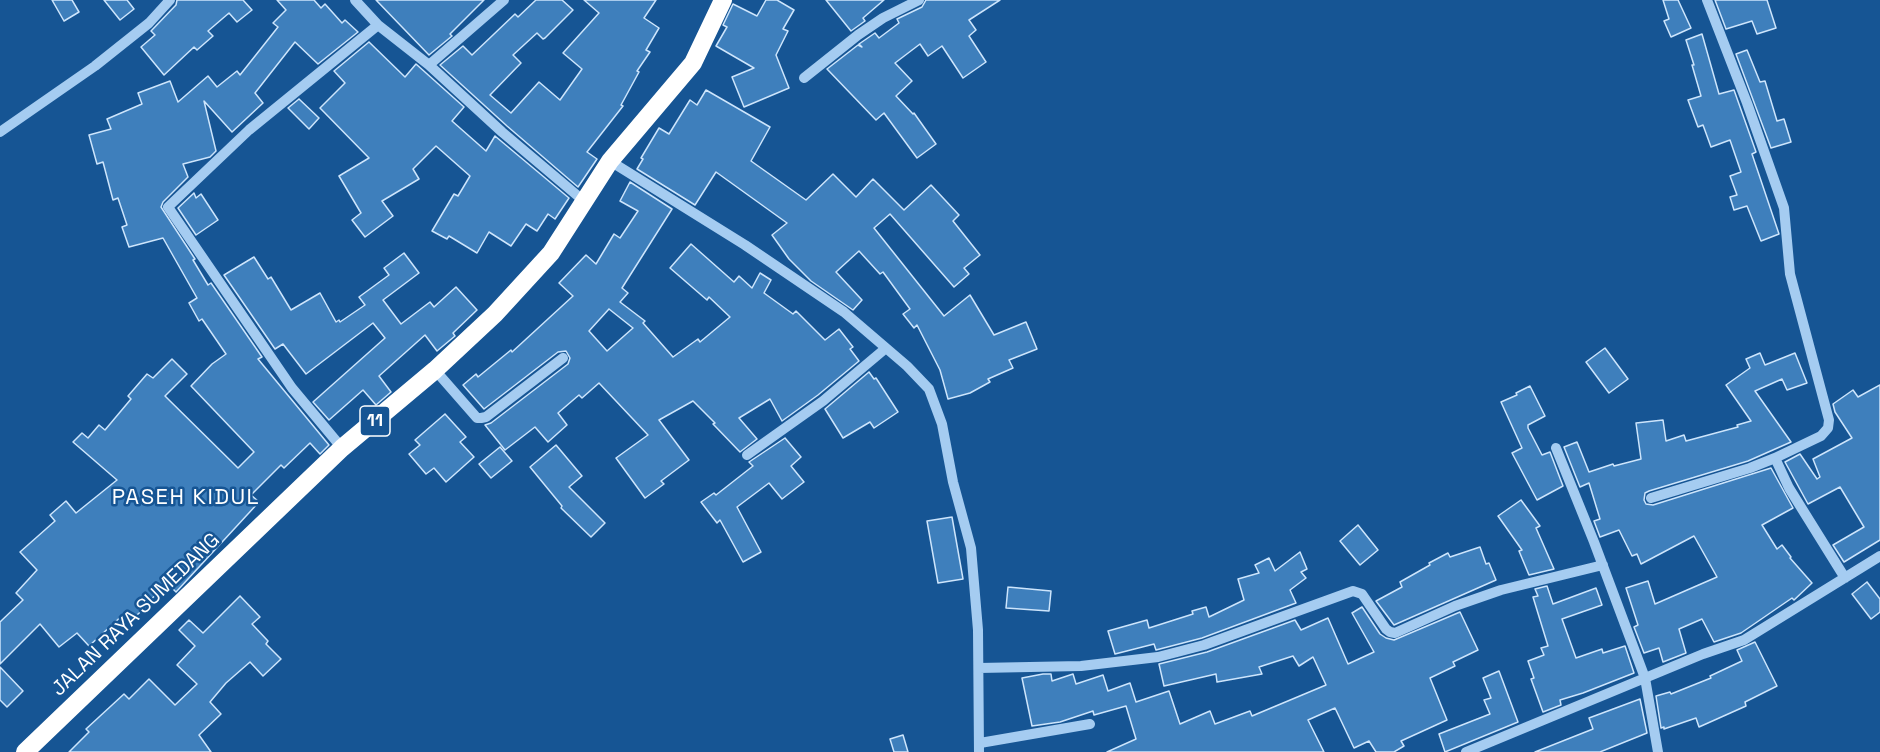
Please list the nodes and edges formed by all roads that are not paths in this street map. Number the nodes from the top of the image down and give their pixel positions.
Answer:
1 (170, 0) edge
2 (355, 0) edge
3 (504, 0) edge
4 (723, 0) edge
5 (920, 0) edge
6 (1707, 0) edge
7 (378, 25) junction
8 (429, 65) junction
9 (804, 78) dead end
10 (0, 132) edge
11 (610, 161) junction
12 (585, 202) junction
13 (886, 348) junction
14 (563, 358) dead end
15 (435, 370) junction
16 (342, 448) junction
17 (1556, 448) dead end
18 (747, 455) dead end
19 (1775, 458) junction
20 (1651, 498) dead end
21 (1880, 556) edge
22 (1603, 565) junction
23 (1845, 578) junction
24 (979, 668) junction
25 (1645, 678) junction
26 (1090, 724) dead end
27 (980, 747) edge
28 (25, 752) edge
29 (1466, 752) edge
30 (1659, 752) edge

1 - 10 street
2 - 7 street
3 - 8 street
4 - 11 highway, JALAN RAYA SUMEDANG / 11
5 - 9 street
6 - 19 street
7 - 8 street
7 - 16 street
8 - 12 street
11 - 12 highway, JALAN RAYA SUMEDANG / 11
11 - 13 street
12 - 15 highway, JALAN RAYA SUMEDANG / 11
13 - 18 street
13 - 24 street
14 - 15 street
15 - 16 highway, JALAN RAYA SUMEDANG / 11
16 - 28 highway, JALAN RAYA SUMEDANG / 11
17 - 22 street
19 - 20 street
19 - 23 street
21 - 23 street
22 - 24 street
22 - 25 street
23 - 25 street
24 - 27 street
25 - 29 street
25 - 30 street
26 - 27 street

